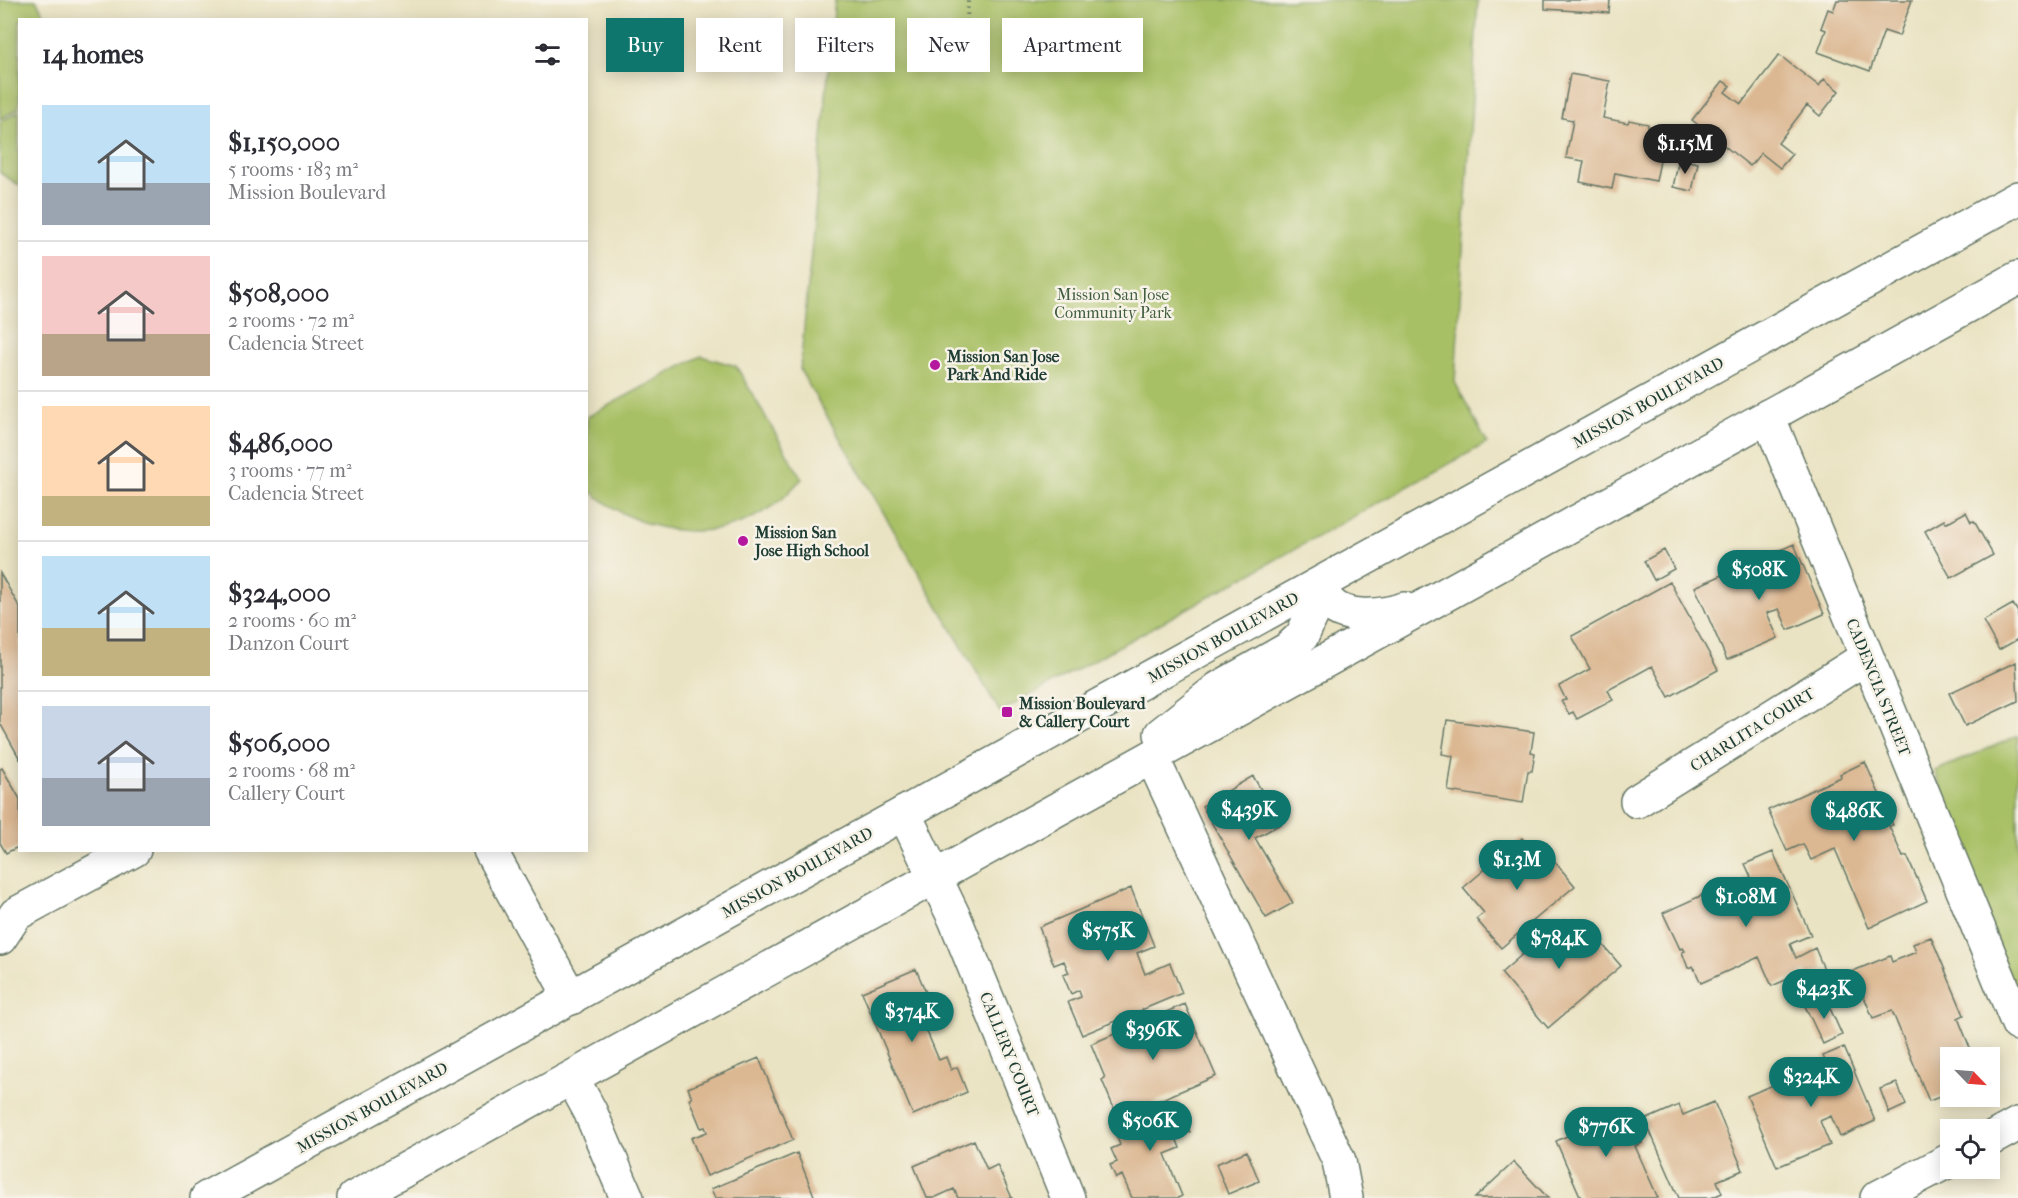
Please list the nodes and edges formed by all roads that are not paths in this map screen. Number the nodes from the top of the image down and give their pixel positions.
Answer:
1 (2018, 198) edge
2 (2018, 278) edge
3 (1767, 416) junction
4 (1317, 585) junction
5 (1438, 599) junction
6 (1867, 657) junction
7 (1152, 757) junction
8 (1094, 789) junction
9 (1637, 801) dead end
10 (904, 813) junction
11 (130, 852) edge
12 (491, 852) edge
13 (936, 877) junction
14 (0, 938) edge
15 (571, 998) junction
16 (2018, 1024) edge
17 (572, 1078) junction
18 (2018, 1125) edge
19 (2000, 1134) edge
20 (1940, 1165) edge
21 (207, 1198) edge
22 (354, 1198) edge
23 (627, 1198) edge
24 (1068, 1198) edge
25 (1346, 1198) edge
26 (1877, 1198) edge

1 - 4 main road, MISSION BOULEVARD
2 - 3 main road
3 - 5 main road
3 - 6 main road, CADENCIA STREET
4 - 5 main road
4 - 8 main road
4 - 10 main road, MISSION BOULEVARD
5 - 7 main road
6 - 9 main road, CHARLITA COURT
6 - 16 main road, CADENCIA STREET
7 - 8 main road
7 - 25 main road
8 - 13 main road
10 - 13 main road, CALLERY COURT
10 - 15 main road, MISSION BOULEVARD
11 - 14 main road
12 - 15 main road
13 - 17 main road
13 - 24 main road, CALLERY COURT
15 - 21 main road, MISSION BOULEVARD
17 - 22 main road
17 - 23 main road
18 - 19 main road
20 - 26 main road

